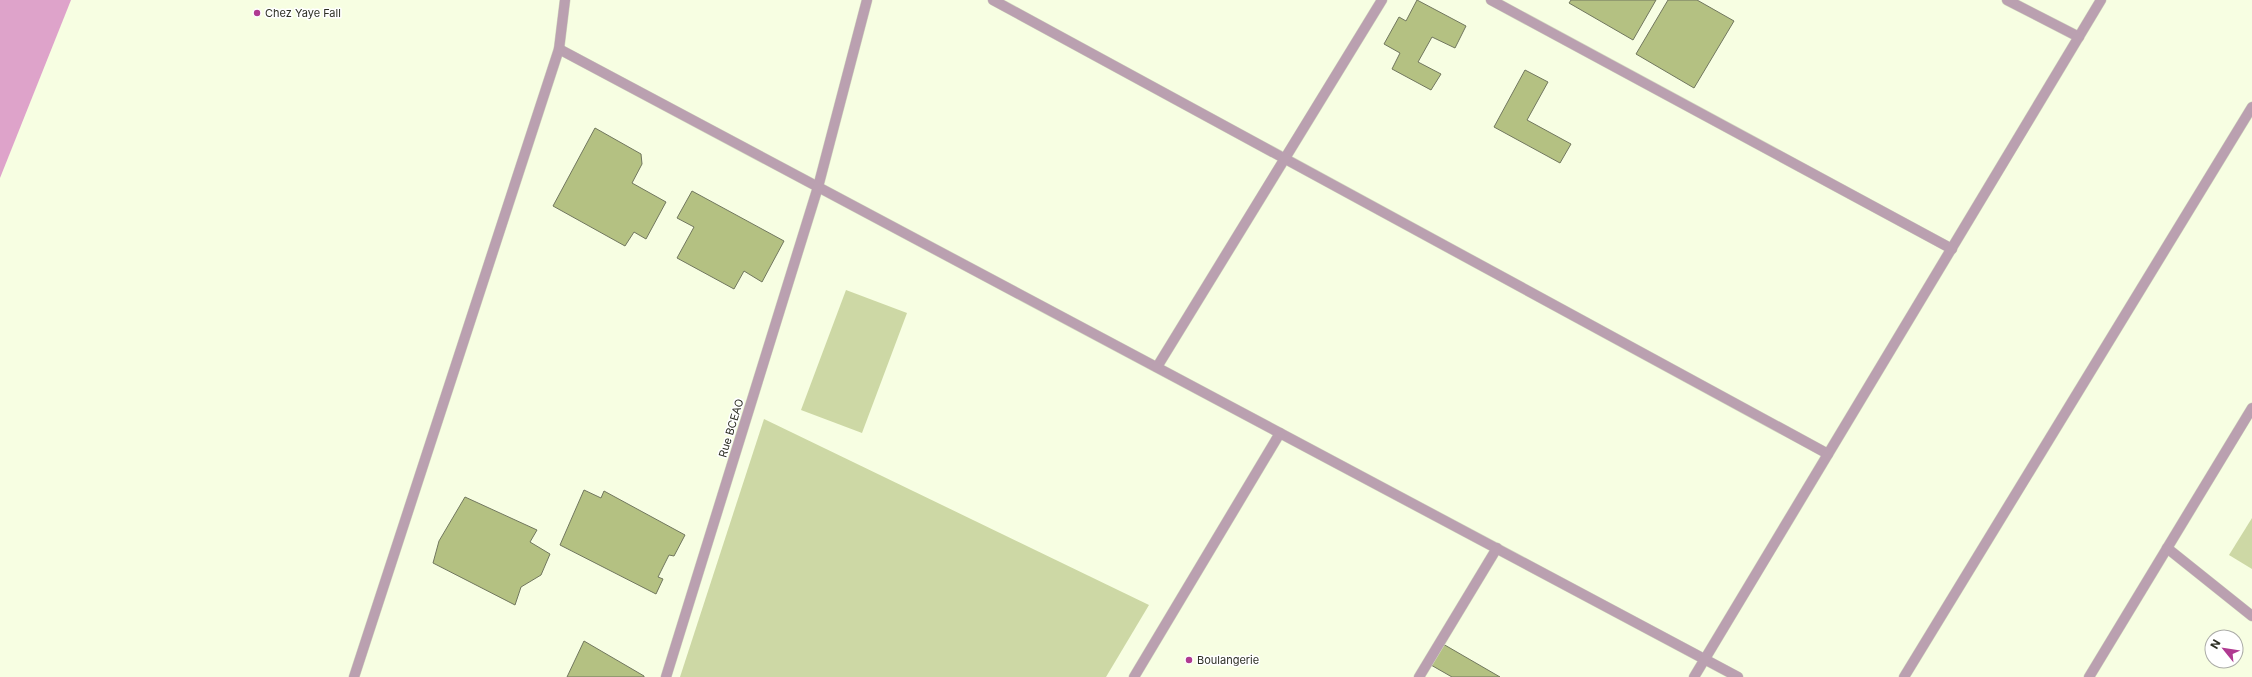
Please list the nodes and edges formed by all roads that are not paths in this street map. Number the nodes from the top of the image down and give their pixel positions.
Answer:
1 (565, 0) edge
2 (867, 0) edge
3 (993, 0) edge
4 (1382, 0) edge
5 (1491, 0) edge
6 (2007, 0) edge
7 (2101, 0) edge
8 (2079, 38) junction
9 (559, 49) junction
10 (2252, 106) edge
11 (1285, 158) junction
12 (818, 187) junction
13 (1952, 249) junction
14 (1157, 367) junction
15 (2252, 408) edge
16 (1280, 433) junction
17 (1828, 454) junction
18 (1497, 548) junction
19 (2168, 548) junction
20 (2252, 616) edge
21 (1704, 659) junction
22 (354, 677) edge
23 (666, 677) edge
24 (1134, 677) edge
25 (1419, 677) edge
26 (1694, 677) edge
27 (1738, 677) edge
28 (1904, 677) edge
29 (2089, 677) edge

1 - 9 street
2 - 12 street, Rue BCEAO
3 - 11 street
4 - 11 street
5 - 13 street
6 - 8 street
7 - 8 street
8 - 13 street
9 - 12 street
9 - 22 street
10 - 28 street
11 - 14 street
11 - 17 street
12 - 14 street
12 - 23 street, Rue BCEAO
13 - 17 street
14 - 16 street
15 - 19 street
16 - 18 street
16 - 24 street
17 - 21 street
18 - 21 street
18 - 25 street
19 - 20 street
19 - 29 street
21 - 26 street
21 - 27 street

